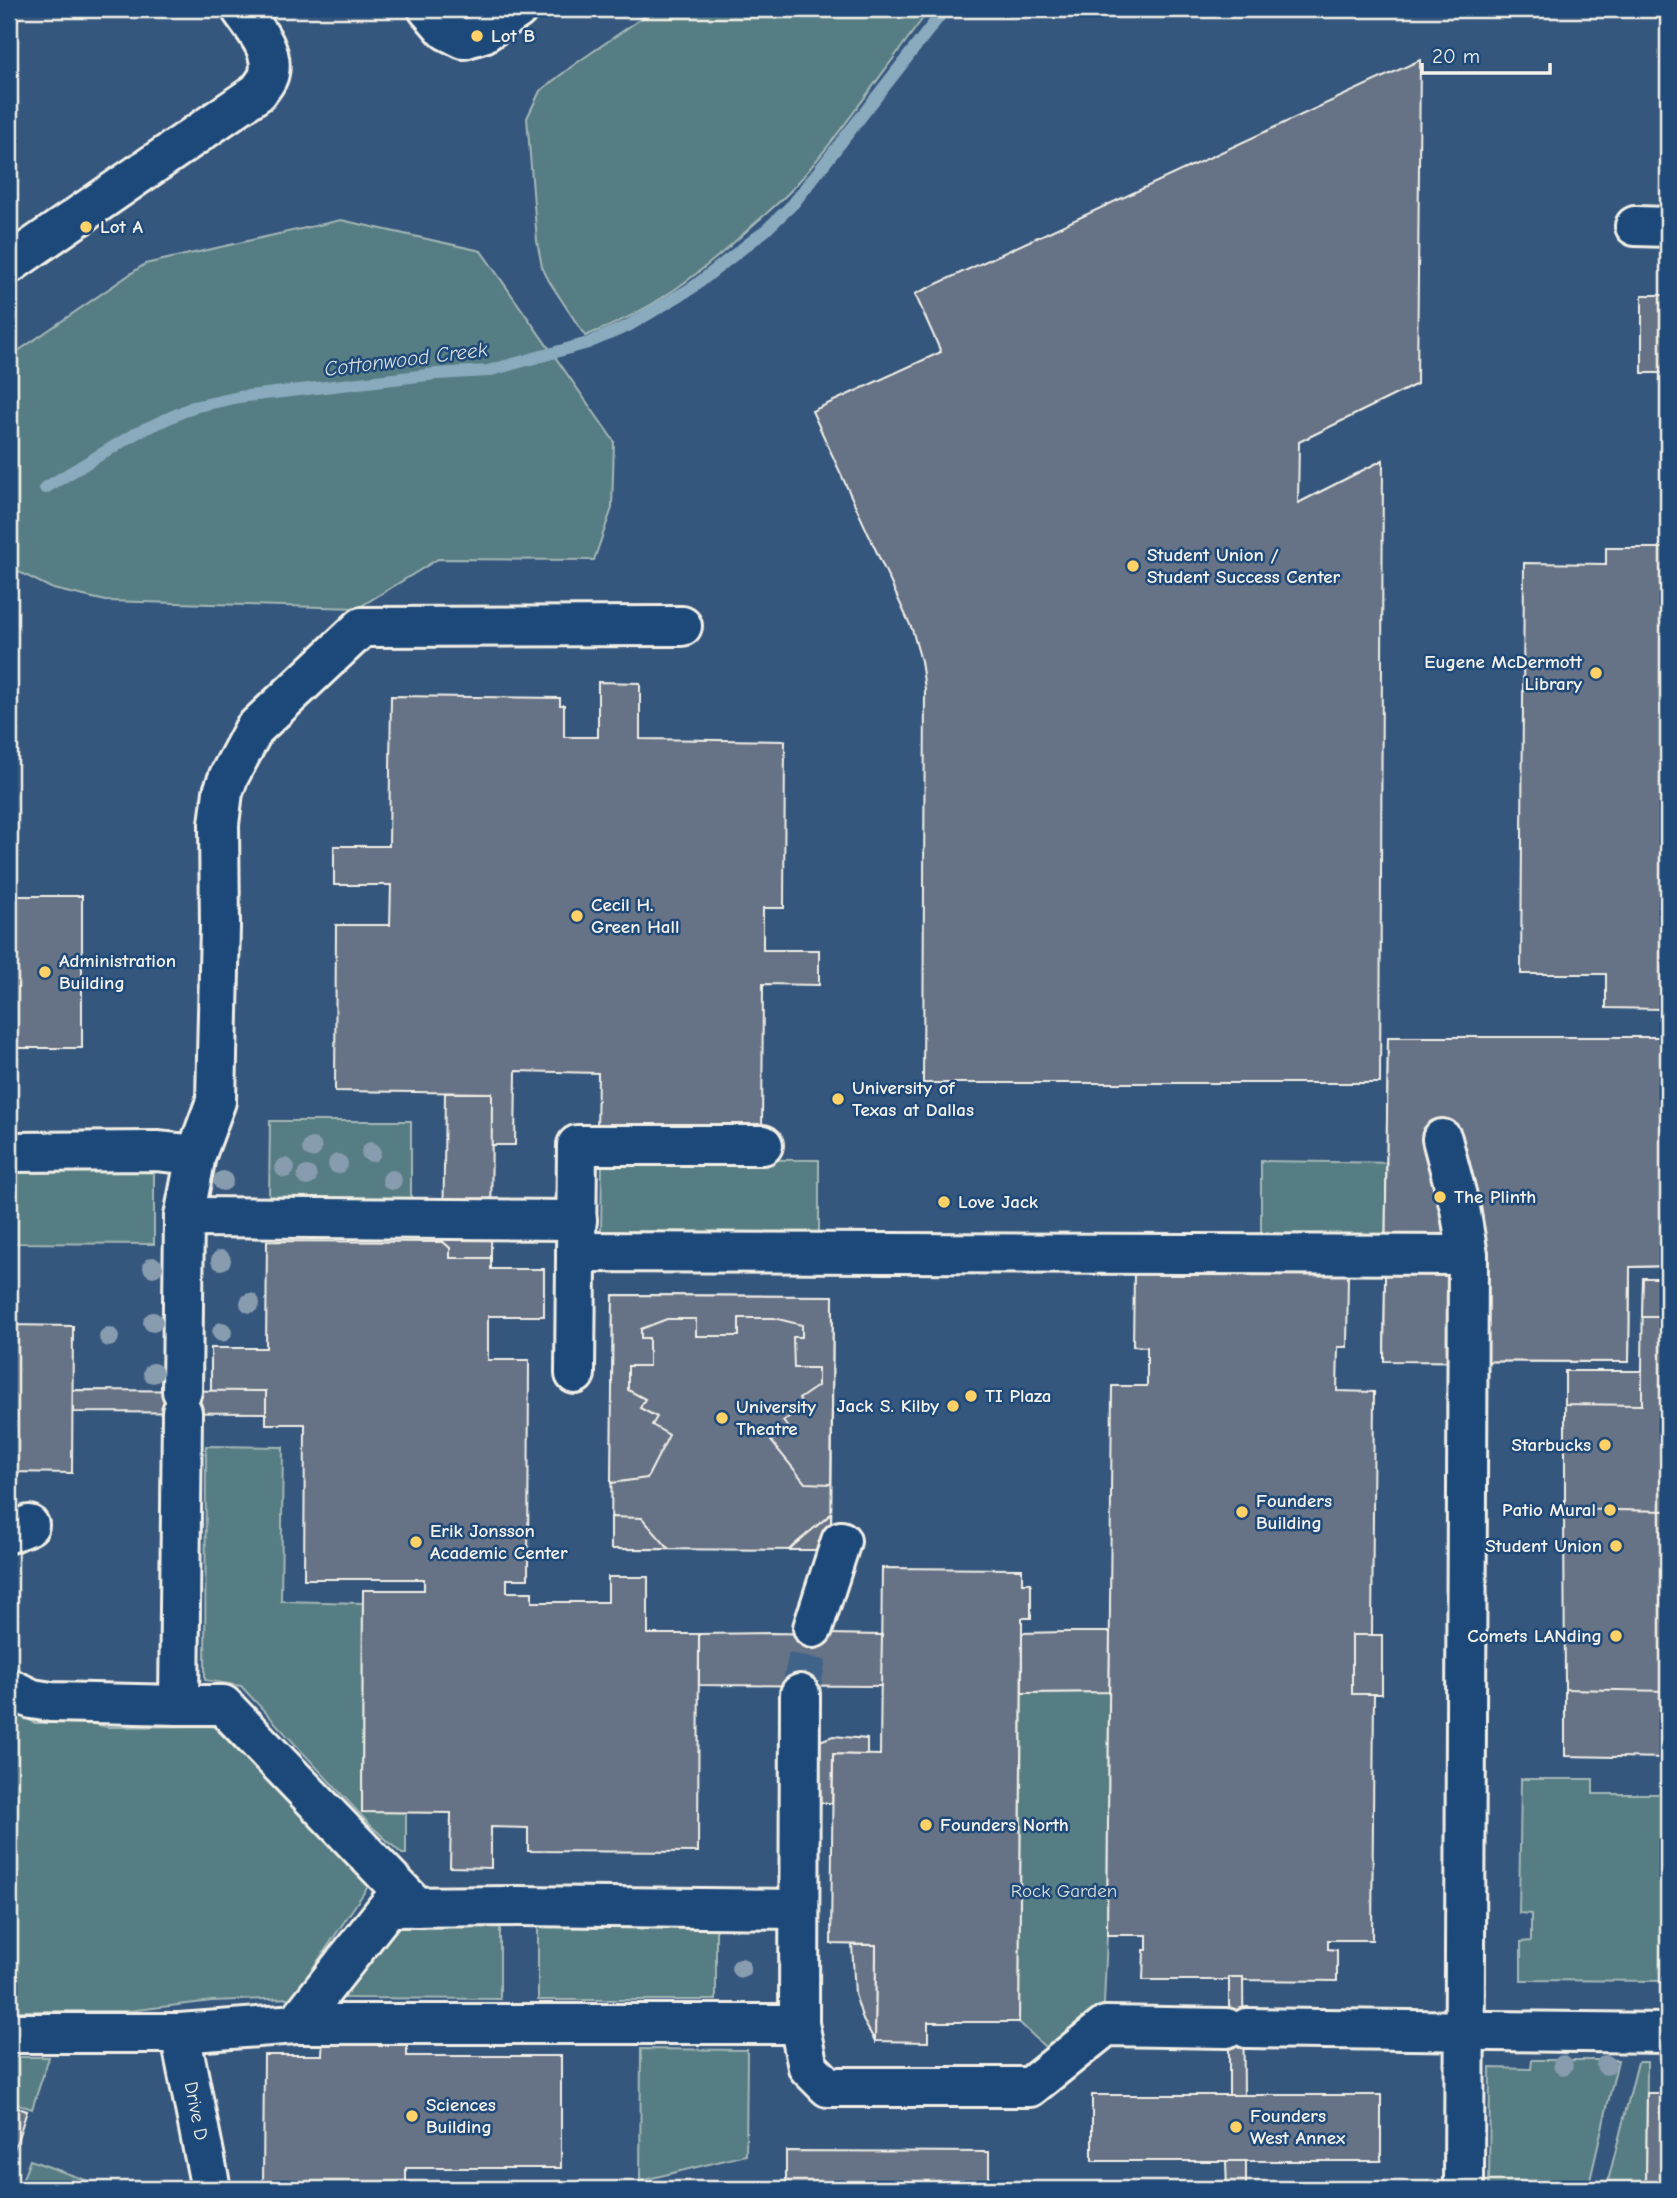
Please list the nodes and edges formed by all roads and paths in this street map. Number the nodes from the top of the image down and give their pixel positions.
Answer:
1 (241, 9) edge
2 (428, 9) edge
3 (518, 9) edge
4 (9, 264) edge
5 (682, 626) dead end
6 (1442, 1139) dead end
7 (763, 1145) dead end
8 (9, 1152) edge
9 (196, 1155) junction
10 (184, 1217) junction
11 (576, 1236) junction
12 (1468, 1255) junction
13 (575, 1374) dead end
14 (841, 1541) dead end
15 (813, 1628) tunnel mouth
16 (9, 1688) edge
17 (800, 1693) tunnel mouth
18 (179, 1705) junction
19 (417, 1907) junction
20 (798, 1909) junction
21 (296, 2024) junction
22 (799, 2024) junction
23 (1465, 2031) junction
24 (9, 2033) edge
25 (180, 2033) junction
26 (1668, 2033) edge
27 (211, 2189) edge
28 (1464, 2189) edge

1 - 4 street
2 - 3 street
5 - 9 street
6 - 12 street
7 - 11 street
8 - 9 street
9 - 10 street
10 - 11 street
10 - 18 street
11 - 12 street
11 - 13 street
12 - 23 street
14 - 15 street
16 - 18 street
17 - 20 street
18 - 19 street
19 - 20 street
19 - 21 street
20 - 22 street
21 - 22 street
21 - 25 street
22 - 23 street
23 - 26 street
23 - 28 street
24 - 25 street
25 - 27 street, Drive D

